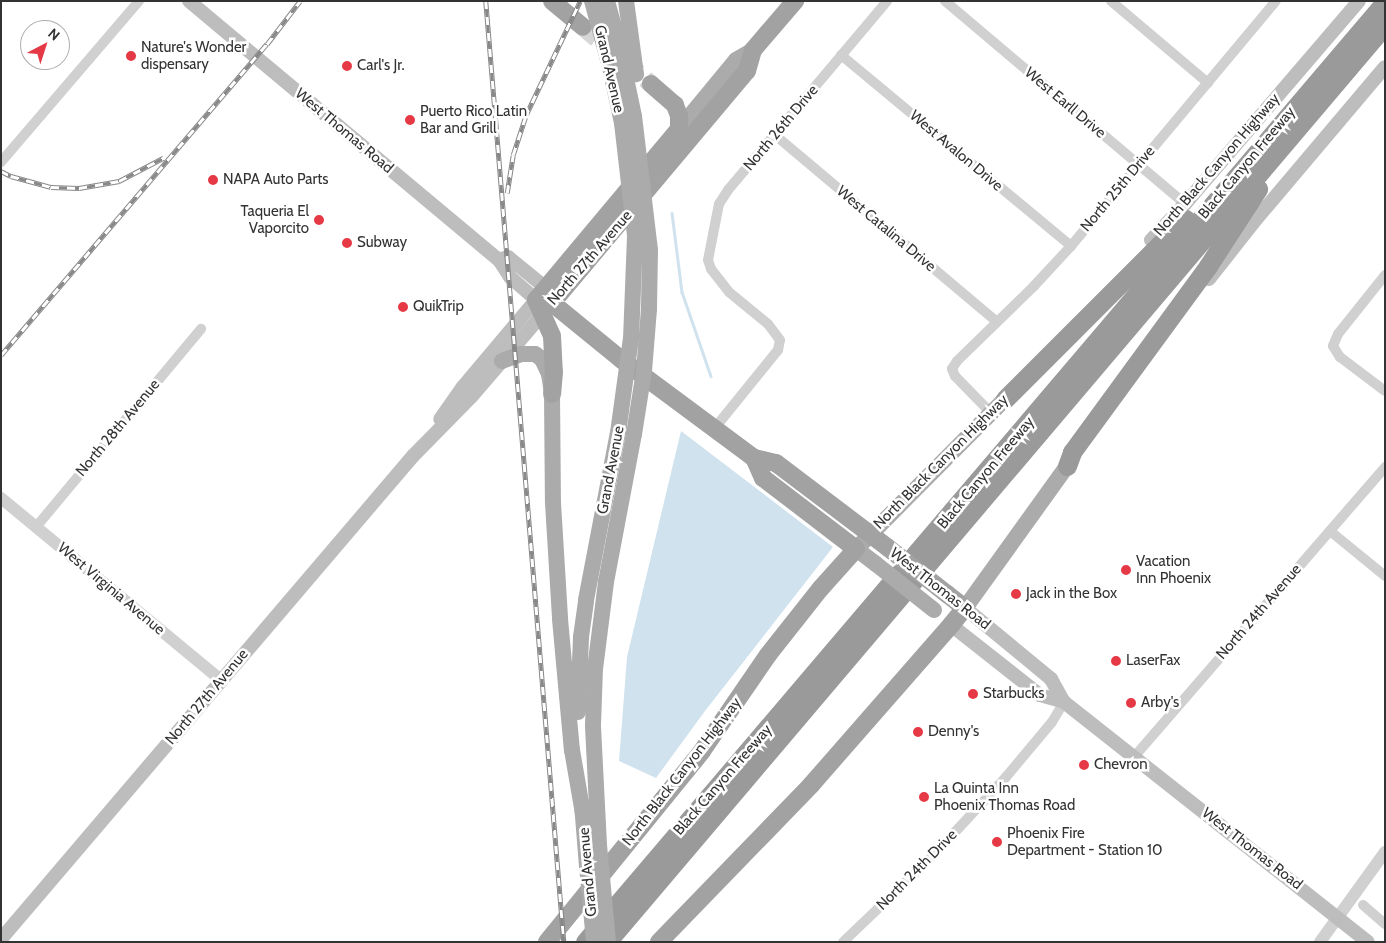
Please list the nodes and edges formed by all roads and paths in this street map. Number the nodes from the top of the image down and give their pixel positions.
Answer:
1 (139, 1) edge
2 (189, 1) edge
3 (552, 1) edge
4 (592, 1) edge
5 (607, 1) edge
6 (626, 1) edge
7 (795, 1) edge
8 (887, 1) edge
9 (945, 1) edge
10 (1111, 1) edge
11 (1360, 1) edge
12 (1275, 2) edge
13 (1385, 2) edge
14 (1385, 25) edge
15 (583, 27) tunnel mouth
16 (1385, 39) edge
17 (754, 50) junction
18 (841, 55) junction
19 (1385, 67) edge
20 (1208, 83) junction
21 (651, 84) tunnel mouth
22 (710, 91) junction
23 (679, 129) junction
24 (774, 135) junction
25 (686, 146) junction
26 (1254, 156) junction
27 (1, 162) edge
28 (1138, 165) junction
29 (1258, 189) junction
30 (1185, 204) junction
31 (1070, 246) junction
32 (650, 250) junction
33 (1385, 275) edge
34 (544, 301) junction
35 (997, 322) junction
36 (201, 329) dead end
37 (502, 361) junction
38 (1384, 390) edge
39 (552, 394) junction
40 (998, 406) junction
41 (714, 429) junction
42 (626, 434) junction
43 (413, 456) junction
44 (754, 458) junction
45 (1067, 466) junction
46 (1385, 467) edge
47 (1, 498) edge
48 (36, 527) junction
49 (1330, 531) junction
50 (870, 534) junction
51 (856, 549) junction
52 (1385, 576) edge
53 (965, 608) junction
54 (951, 625) junction
55 (220, 680) junction
56 (1064, 702) junction
57 (1134, 757) junction
58 (583, 814) junction
59 (1385, 852) edge
60 (1363, 905) dead end
61 (1338, 916) junction
62 (1385, 924) edge
63 (1, 939) edge
64 (547, 942) edge
65 (585, 942) edge
66 (594, 942) edge
67 (607, 942) edge
68 (619, 942) edge
69 (659, 942) edge
70 (843, 942) edge
71 (1320, 942) edge
72 (1368, 942) edge

1 - 27 street
2 - 34 main road, West Thomas Road
3 - 15 highway
4 - 42 main road, Grand Avenue, bridge
5 - 32 main road, Grand Avenue, bridge
6 - 32 main road, bridge
7 - 17 highway, North 27th Avenue
8 - 18 street, North 26th Drive
9 - 28 street, West Earll Drive
10 - 20 street
11 - 30 main road, North Black Canyon Highway
12 - 20 street, North 25th Drive
13 - 26 highway, Black Canyon Freeway
14 - 67 highway
16 - 29 highway, Black Canyon Freeway
17 - 22 main road, North 27th Avenue
17 - 25 highway, North 27th Avenue
18 - 24 street, North 26th Drive
18 - 31 street, West Avalon Drive
19 - 45 main road
20 - 28 street, North 25th Drive
21 - 23 highway
22 - 23 main road, North 27th Avenue
22 - 25 highway
23 - 34 highway, North 27th Avenue
24 - 35 street, West Catalina Drive
24 - 41 street, North 26th Drive
25 - 34 highway, North 27th Avenue
26 - 40 highway
26 - 65 highway, Black Canyon Freeway
28 - 30 street, West Earll Drive
28 - 31 street, North 25th Drive
29 - 45 highway
29 - 68 highway, Black Canyon Freeway
30 - 40 main road, North Black Canyon Highway
31 - 35 street, North 25th Drive
32 - 42 main road, Grand Avenue, bridge
33 - 38 street
34 - 37 main road, North 27th Avenue
34 - 39 highway
34 - 41 highway, West Thomas Road
34 - 43 main road, North 27th Avenue
35 - 40 street, North 25th Drive
36 - 48 street, North 28th Avenue
37 - 39 main road
37 - 43 main road, North 27th Avenue
39 - 58 main road
40 - 50 main road, North Black Canyon Highway
41 - 44 highway, West Thomas Road
42 - 58 main road, Grand Avenue
42 - 67 main road, Grand Avenue, bridge
43 - 55 main road, North 27th Avenue
44 - 50 highway, West Thomas Road
44 - 51 highway, West Thomas Road
45 - 53 main road
46 - 49 street, North 24th Avenue
47 - 48 street, West Virginia Avenue
48 - 55 street, West Virginia Avenue
49 - 52 street
49 - 57 street, North 24th Avenue
50 - 51 main road, North Black Canyon Highway
50 - 53 highway, West Thomas Road, bridge
51 - 54 main road, West Thomas Road, bridge
51 - 64 highway, North Black Canyon Highway
53 - 54 highway
53 - 56 main road, West Thomas Road
54 - 56 main road, West Thomas Road
54 - 69 highway
55 - 63 main road, North 27th Avenue
56 - 57 main road, West Thomas Road
56 - 70 street, North 24th Drive
57 - 61 main road, West Thomas Road
58 - 66 main road, Grand Avenue, bridge
59 - 61 street
60 - 62 street
61 - 71 street
61 - 72 main road, West Thomas Road

